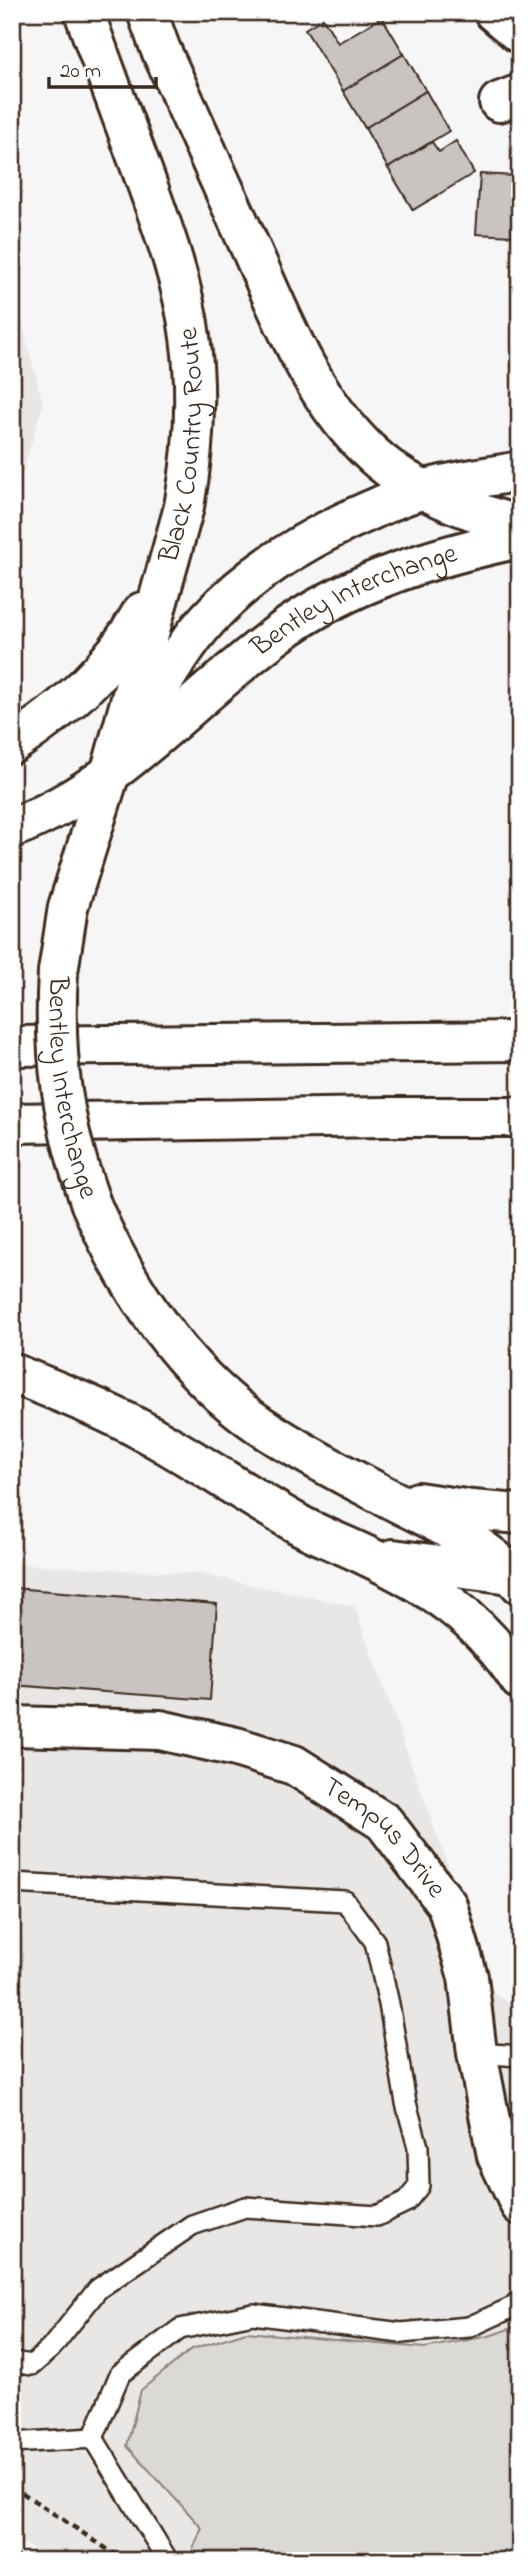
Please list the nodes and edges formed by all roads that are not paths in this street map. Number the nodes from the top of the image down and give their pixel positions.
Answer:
1 (84, 12) edge
2 (147, 12) edge
3 (494, 12) edge
4 (520, 34) edge
5 (520, 471) edge
6 (424, 489) junction
7 (520, 526) edge
8 (520, 538) edge
9 (172, 547) junction
10 (12, 744) edge
11 (112, 767) junction
12 (12, 828) edge
13 (520, 1041) edge
14 (12, 1046) edge
15 (520, 1117) edge
16 (12, 1123) edge
17 (12, 1373) edge
18 (375, 1491) junction
19 (520, 1514) edge
20 (365, 1555) junction
21 (517, 1578) edge
22 (520, 1680) edge
23 (12, 1726) edge
24 (12, 1882) edge
25 (477, 2053) junction
26 (520, 2056) edge
27 (520, 2205) edge
28 (520, 2299) edge
29 (12, 2362) edge
30 (93, 2438) junction
31 (12, 2443) edge
32 (165, 2556) dead end

1 - 9 main road, Black Country Route
2 - 6 main road
3 - 4 main road
5 - 6 main road
6 - 7 main road
6 - 11 main road
8 - 11 main road, Bentley Interchange
9 - 10 main road
9 - 11 main road, Black Country Route
11 - 12 main road
11 - 18 main road, Bentley Interchange, bridge
13 - 14 main road
15 - 16 main road
17 - 20 main road
18 - 19 main road, Bentley Interchange
18 - 21 main road, Bentley Interchange
20 - 21 main road
20 - 22 main road
23 - 25 main road, Tempus Drive
24 - 29 lane
25 - 26 lane
25 - 27 main road, Tempus Drive
28 - 30 lane
30 - 31 lane
30 - 32 lane

